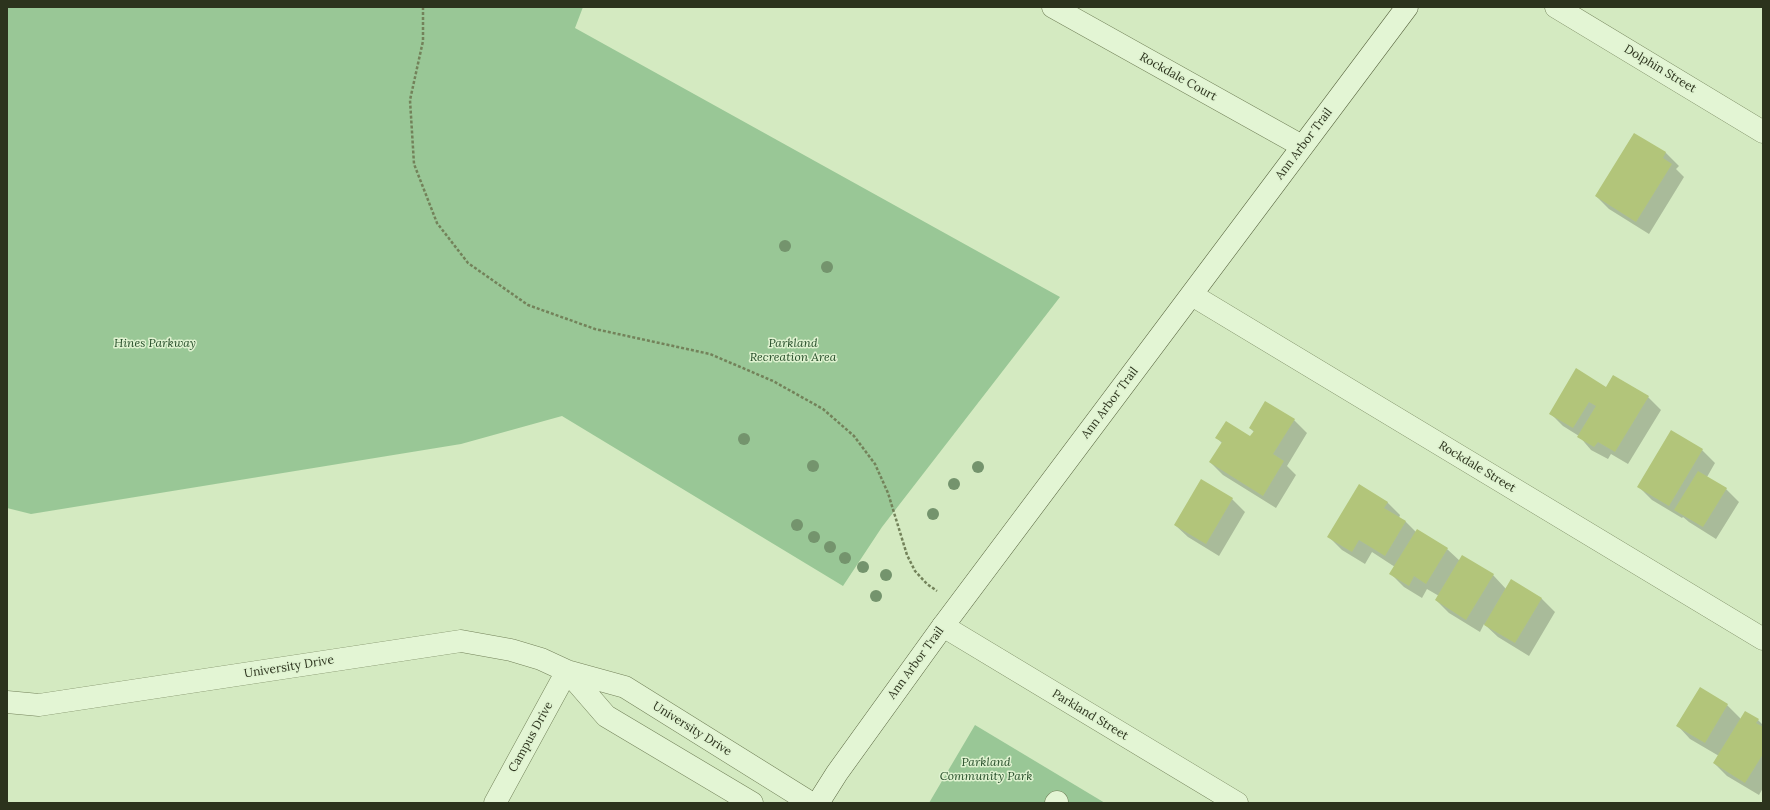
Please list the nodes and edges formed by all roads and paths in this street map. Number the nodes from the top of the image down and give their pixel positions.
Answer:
1 (423, 7) edge
2 (1053, 7) edge
3 (1407, 7) edge
4 (1556, 7) edge
5 (1763, 132) edge
6 (1302, 146) junction
7 (1192, 295) junction
8 (940, 593) dead end
9 (943, 626) junction
10 (1763, 639) edge
11 (567, 671) junction
12 (7, 702) edge
13 (495, 803) edge
14 (752, 803) edge
15 (811, 803) edge
16 (818, 803) edge
17 (1237, 803) edge

1 - 8 path
2 - 6 street, Rockdale Court
3 - 6 street, Ann Arbor Trail
4 - 5 street, Dolphin Street
6 - 7 street, Ann Arbor Trail
7 - 9 street, Ann Arbor Trail
7 - 10 street, Rockdale Street
9 - 16 street, Ann Arbor Trail
9 - 17 street, Parkland Street
11 - 12 street, University Drive
11 - 13 street, Campus Drive
11 - 14 street, University Drive
11 - 15 street, University Drive

